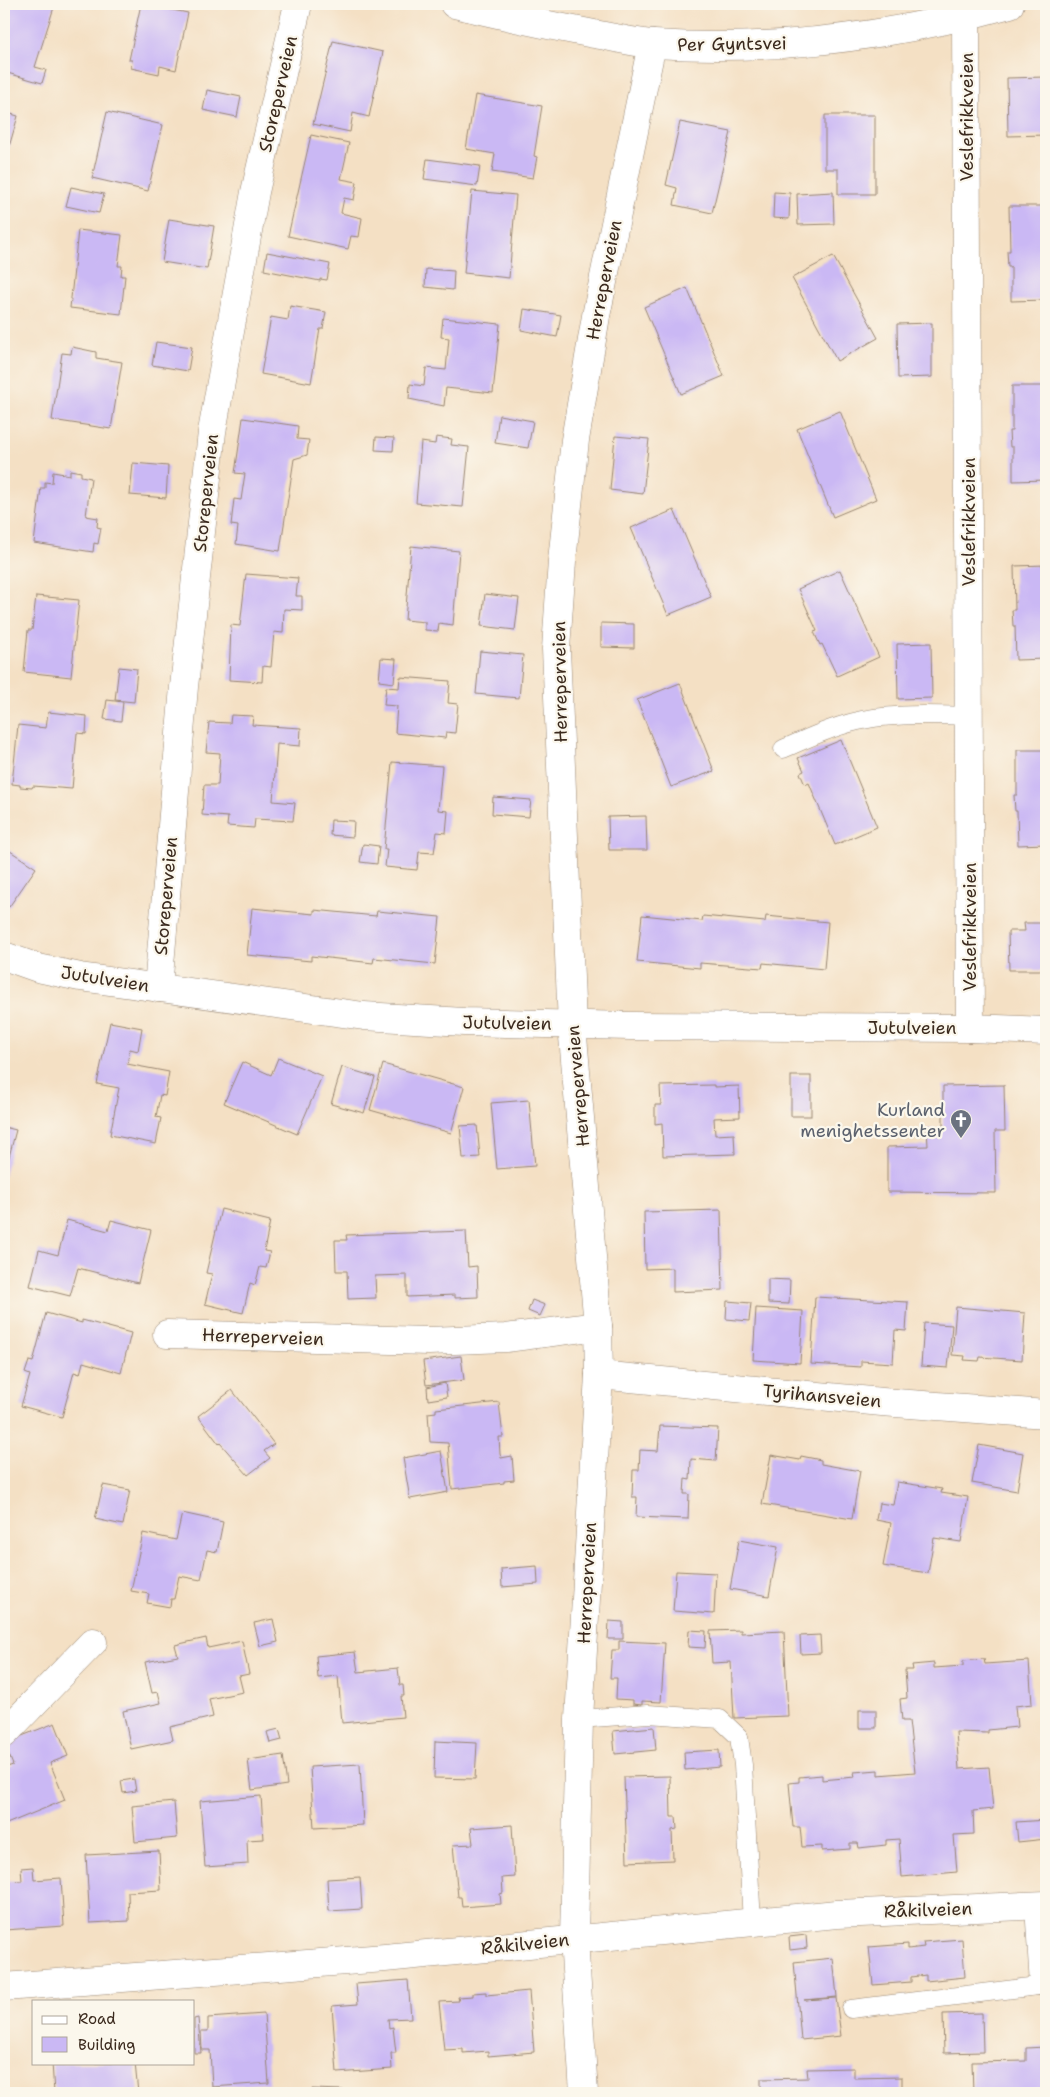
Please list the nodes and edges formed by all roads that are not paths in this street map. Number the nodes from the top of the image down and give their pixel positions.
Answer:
1 (298, 4) edge
2 (454, 4) edge
3 (1010, 4) edge
4 (966, 16) junction
5 (652, 44) junction
6 (969, 716) junction
7 (783, 749) dead end
8 (4, 956) edge
9 (158, 988) junction
10 (572, 1025) junction
11 (970, 1028) junction
12 (1046, 1031) edge
13 (598, 1326) junction
14 (167, 1334) dead end
15 (599, 1375) junction
16 (1046, 1414) edge
17 (92, 1642) dead end
18 (579, 1719) junction
19 (4, 1734) edge
20 (1040, 1906) edge
21 (752, 1922) junction
22 (574, 1939) junction
23 (1042, 1985) edge
24 (4, 1987) edge
25 (851, 2009) dead end
26 (584, 2093) edge

1 - 9 street, Storeperveien
2 - 5 street, Per Gyntsvei
3 - 4 street, Per Gyntsvei
4 - 5 street, Per Gyntsvei
4 - 6 street, Veslefrikkveien
5 - 10 street, Herreperveien
6 - 7 lane
6 - 11 street, Veslefrikkveien
8 - 9 street, Jutulveien
9 - 10 street, Jutulveien
10 - 11 street, Jutulveien
10 - 13 street, Herreperveien
11 - 12 street, Jutulveien
13 - 14 street, Herreperveien
13 - 15 street, Herreperveien
15 - 16 street, Tyrihansveien
15 - 18 street, Herreperveien
17 - 19 street
18 - 21 lane
18 - 22 street, Herreperveien
20 - 21 street, Råkilveien
20 - 23 lane
21 - 22 street, Råkilveien
22 - 24 street, Råkilveien
22 - 26 street, Herreperveien
23 - 25 lane

